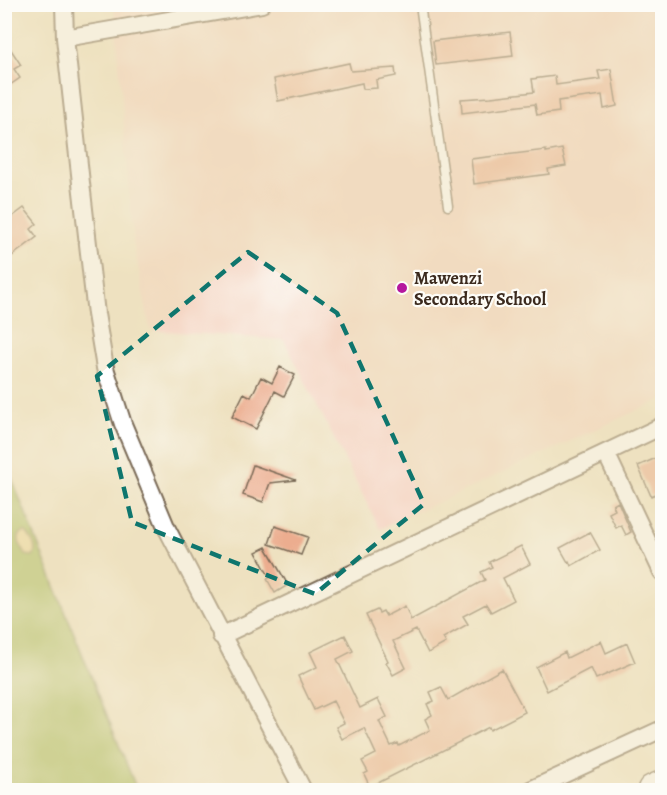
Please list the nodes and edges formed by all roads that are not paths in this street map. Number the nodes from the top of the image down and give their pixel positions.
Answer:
1 (64, 4) edge
2 (262, 4) edge
3 (420, 4) edge
4 (65, 38) junction
5 (448, 206) dead end
6 (663, 426) edge
7 (606, 453) junction
8 (663, 572) edge
9 (221, 636) junction
10 (663, 729) edge
11 (663, 786) edge
12 (303, 790) edge
13 (530, 790) edge
14 (653, 790) edge

1 - 4 street
2 - 4 street
3 - 5 lane
4 - 9 street
6 - 7 street
7 - 8 street
7 - 9 street
9 - 12 street
10 - 13 street
11 - 14 highway

